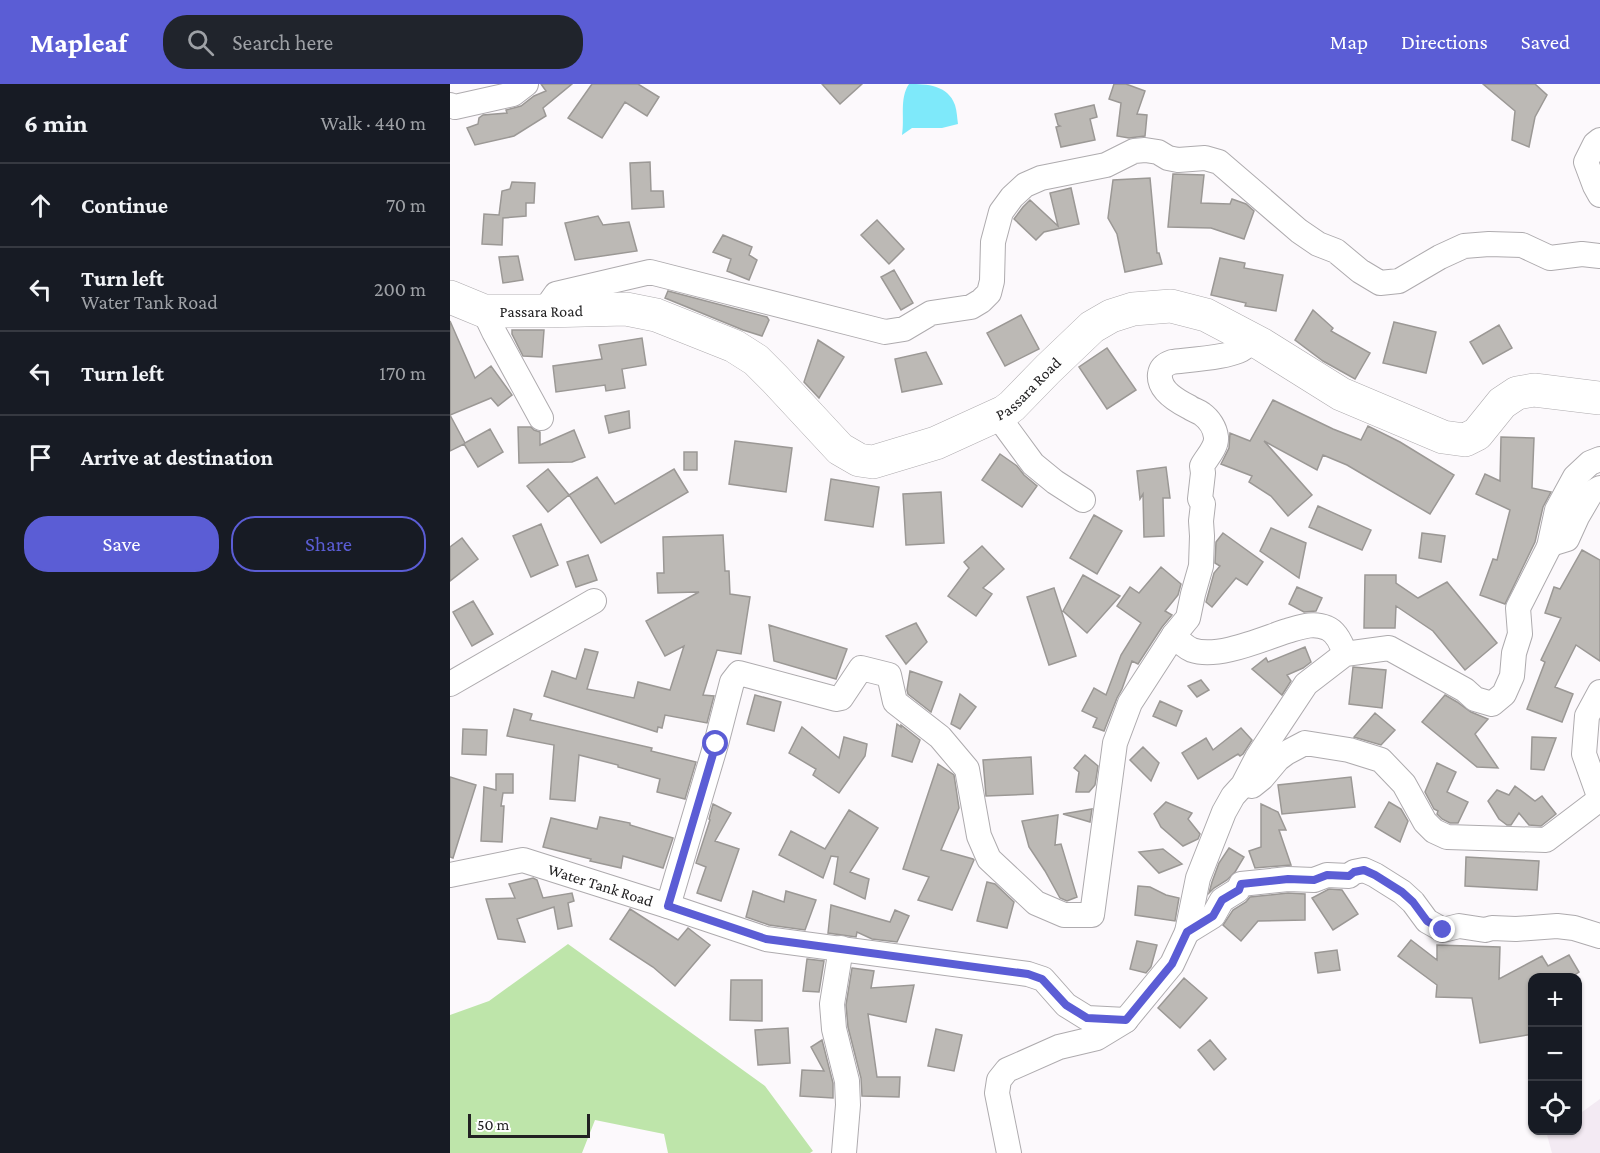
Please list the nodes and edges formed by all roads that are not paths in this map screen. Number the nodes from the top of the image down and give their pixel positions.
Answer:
1 (526, 84) edge
2 (450, 105) edge
3 (1600, 140) edge
4 (1600, 195) edge
5 (1600, 256) edge
6 (450, 297) edge
7 (484, 311) junction
8 (543, 311) junction
9 (1249, 338) junction
10 (1600, 398) edge
11 (997, 415) junction
12 (541, 418) dead end
13 (1600, 459) edge
14 (1600, 488) edge
15 (1083, 500) dead end
16 (1549, 547) junction
17 (594, 601) dead end
18 (1174, 635) junction
19 (1345, 654) junction
20 (450, 684) edge
21 (1600, 692) edge
22 (1243, 785) junction
23 (1600, 799) edge
24 (450, 875) edge
25 (668, 906) junction
26 (1187, 932) junction
27 (1600, 936) edge
28 (841, 948) junction
29 (1126, 1021) junction
30 (844, 1153) edge
31 (1009, 1153) edge

1 - 2 street
3 - 4 street
5 - 8 street
6 - 7 highway, Passara Road
7 - 8 highway, Passara Road
7 - 12 street
8 - 11 highway, Passara Road
9 - 10 highway, Passara Road
9 - 11 highway, Passara Road
9 - 18 street
11 - 15 street
13 - 16 street
14 - 16 street
16 - 19 street
17 - 20 street
18 - 19 street
18 - 25 street
19 - 22 street
21 - 23 street
22 - 23 street
22 - 26 street
24 - 25 street, Water Tank Road
25 - 28 street, Water Tank Road
26 - 27 street
26 - 29 street
28 - 29 street, Water Tank Road
28 - 30 street
29 - 31 street

